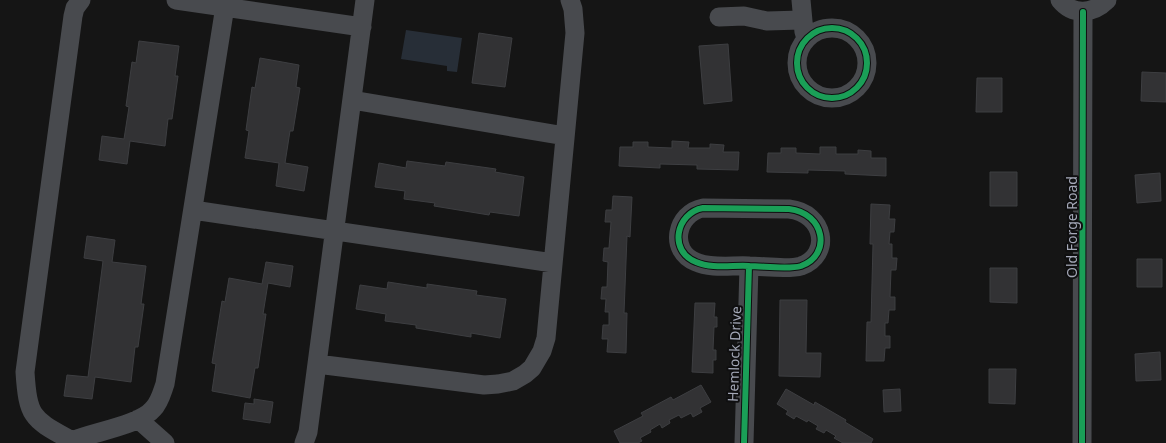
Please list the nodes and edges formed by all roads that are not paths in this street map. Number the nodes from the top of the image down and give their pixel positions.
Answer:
1 (81, 0) edge
2 (176, 0) edge
3 (365, 0) edge
4 (570, 0) edge
5 (801, 0) edge
6 (1060, 0) edge
7 (1107, 0) edge
8 (226, 4) edge
9 (1083, 12) junction
10 (719, 17) dead end
11 (802, 20) junction
12 (362, 27) junction
13 (805, 41) dead end
14 (352, 100) junction
15 (565, 136) junction
16 (193, 210) junction
17 (334, 231) junction
18 (553, 263) junction
19 (749, 266) junction
20 (317, 364) junction
21 (138, 419) junction
22 (72, 442) edge
23 (165, 443) edge
24 (304, 443) edge
25 (739, 443) edge
26 (744, 443) edge
27 (747, 443) edge
28 (1082, 443) edge

1 - 22 street
2 - 8 street
3 - 12 street
4 - 15 street
5 - 11 street
6 - 9 street
7 - 9 street
8 - 12 street
8 - 16 street
9 - 28 street, Old Forge Road
10 - 11 street
11 - 13 street
12 - 14 street
14 - 15 street
14 - 17 street
15 - 18 street
16 - 17 street
16 - 21 street
17 - 18 street
17 - 20 street
18 - 20 street
19 - 19 street
19 - 26 street, Hemlock Drive
20 - 24 street
21 - 22 street
21 - 23 street
25 - 26 street
26 - 27 street

